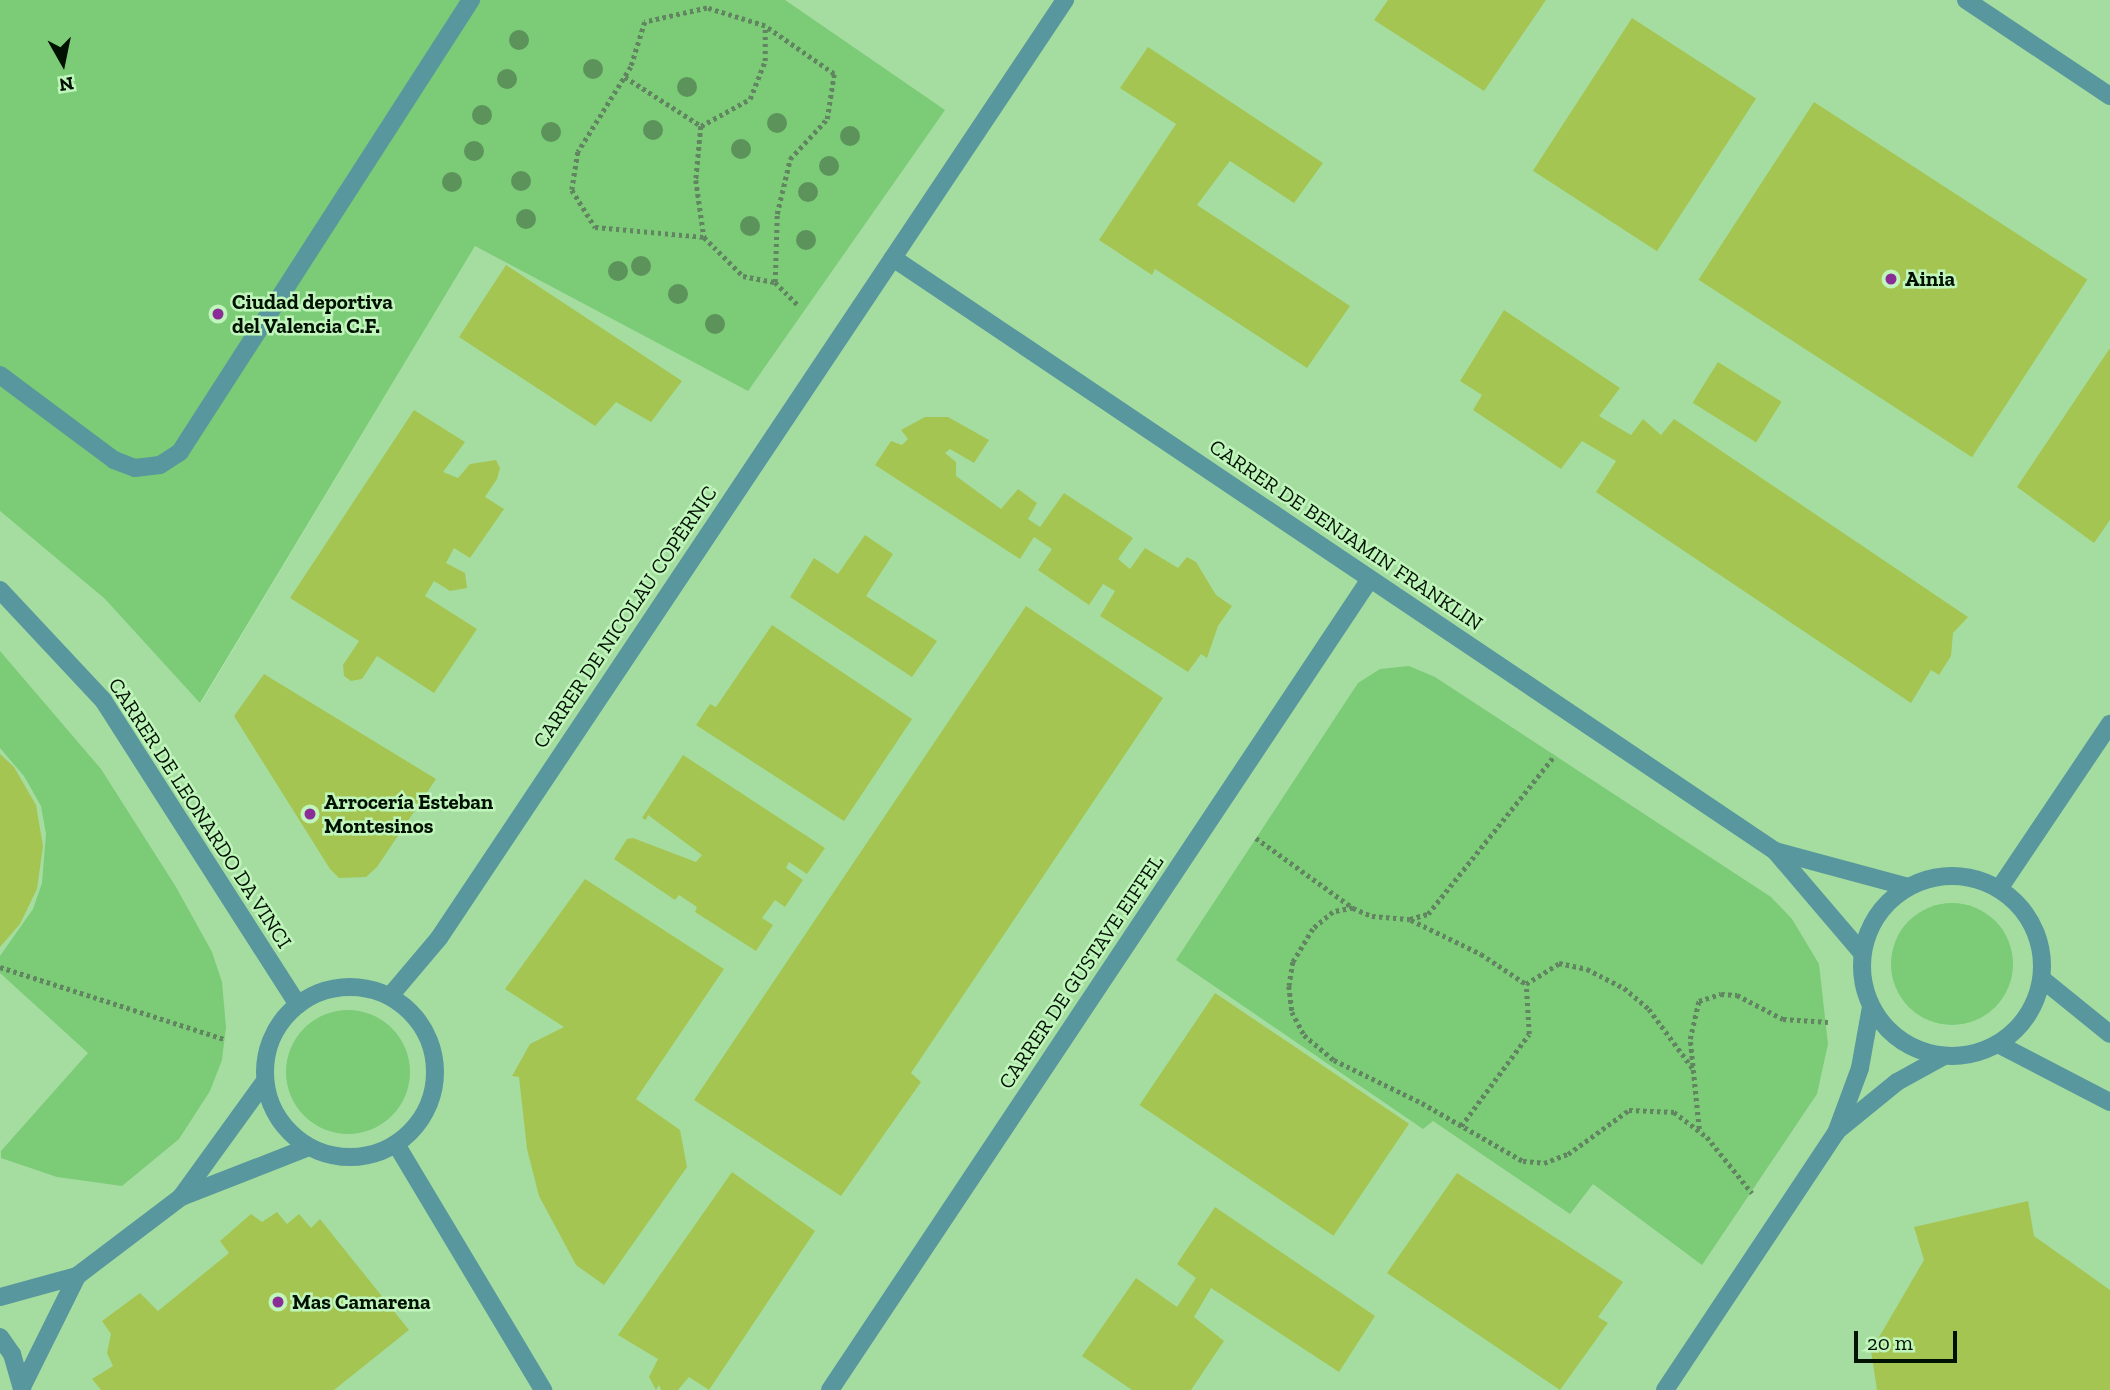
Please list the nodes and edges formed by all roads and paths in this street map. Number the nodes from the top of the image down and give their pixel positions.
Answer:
1 (471, 0) edge
2 (1065, 0) edge
3 (1966, 0) edge
4 (765, 26) junction
5 (625, 77) junction
6 (2110, 96) edge
7 (701, 126) junction
8 (704, 237) junction
9 (893, 258) junction
10 (775, 282) junction
11 (799, 306) dead end
12 (0, 375) edge
13 (1370, 579) junction
14 (0, 590) edge
15 (2110, 723) edge
16 (1555, 755) dead end
17 (1256, 838) dead end
18 (1775, 851) junction
19 (1908, 887) junction
20 (1999, 889) junction
21 (1353, 908) junction
22 (1409, 919) junction
23 (1862, 953) junction
24 (0, 967) edge
25 (2042, 979) junction
26 (1526, 984) junction
27 (390, 996) junction
28 (299, 1004) junction
29 (1871, 1007) junction
30 (1828, 1023) dead end
31 (2110, 1034) edge
32 (224, 1039) dead end
33 (1997, 1044) junction
34 (1944, 1056) junction
35 (1694, 1070) junction
36 (265, 1080) junction
37 (2110, 1102) edge
38 (1461, 1126) junction
39 (1699, 1130) junction
40 (1836, 1133) junction
41 (396, 1144) junction
42 (309, 1147) junction
43 (1752, 1194) dead end
44 (181, 1197) junction
45 (77, 1276) junction
46 (0, 1297) edge
47 (0, 1337) edge
48 (1674, 1387) edge
49 (22, 1389) edge
50 (543, 1390) edge
51 (830, 1390) edge

1 - 12 street
2 - 9 street, CARRER DE NICOLAU COPÈRNIC
3 - 6 street
4 - 5 path
4 - 7 path
4 - 10 path
5 - 7 path
5 - 8 path
7 - 8 path
8 - 10 path
9 - 13 street, CARRER DE BENJAMIN FRANKLIN
9 - 27 street, CARRER DE NICOLAU COPÈRNIC
10 - 11 path
13 - 18 street, CARRER DE BENJAMIN FRANKLIN
13 - 51 street, CARRER DE GUSTAVE EIFFEL
14 - 28 street, CARRER DE LEONARDO DA VINCI
15 - 20 street
16 - 22 path
17 - 21 path
18 - 19 street, CARRER DE BENJAMIN FRANKLIN
18 - 23 street, CARRER DE BENJAMIN FRANKLIN
19 - 20 street
19 - 23 street
20 - 25 street
21 - 22 path
21 - 38 path
22 - 26 path
23 - 29 street
24 - 32 path
25 - 31 street
25 - 33 street
26 - 35 path
26 - 38 path
27 - 28 street
27 - 41 street
28 - 36 street
29 - 34 street
29 - 40 street
30 - 35 path
33 - 34 street
33 - 37 street
34 - 40 street
35 - 39 path
36 - 42 street
36 - 44 street
38 - 39 path
39 - 43 path
40 - 48 street
41 - 42 street
41 - 50 street
42 - 44 street
44 - 45 street
45 - 46 street
45 - 49 street
47 - 49 street

